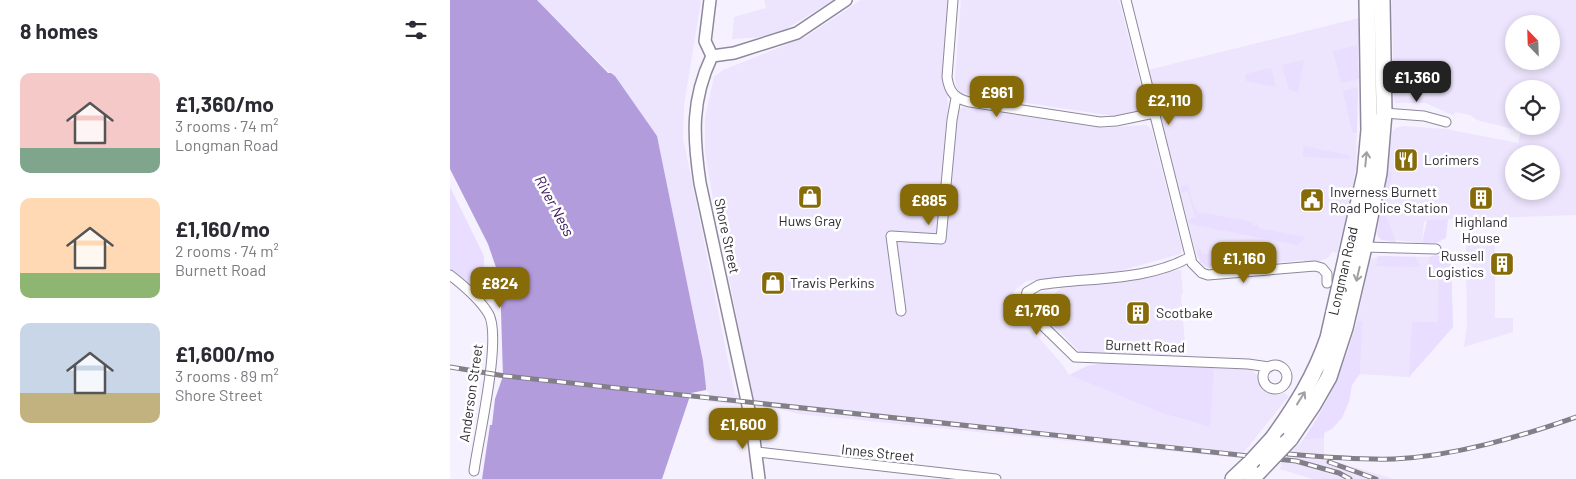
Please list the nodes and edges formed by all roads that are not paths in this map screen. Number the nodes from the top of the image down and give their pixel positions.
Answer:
1 (710, 0) edge
2 (846, 0) edge
3 (953, 0) edge
4 (1126, 0) edge
5 (1367, 0) edge
6 (1382, 0) edge
7 (712, 56) junction
8 (956, 98) junction
9 (1384, 113) junction
10 (1154, 114) junction
11 (1446, 122) dead end
12 (1364, 247) junction
13 (1436, 249) dead end
14 (1190, 257) junction
15 (450, 275) edge
16 (1327, 283) dead end
17 (901, 311) dead end
18 (1267, 370) dead end
19 (757, 452) junction
20 (474, 471) dead end
21 (915, 475) edge
22 (759, 479) edge
23 (996, 479) edge
24 (1233, 479) edge
25 (1252, 479) edge

1 - 7 street
2 - 7 street
3 - 8 street
4 - 10 street
24 -> 5 highway, Longman Road, bridge
6 - 9 highway, Longman Road
7 - 19 street, Shore Street
8 - 10 street
8 - 17 street
9 - 11 street
9 - 12 highway, Longman Road
10 - 14 street
12 - 13 street
12 -> 25 highway, Longman Road, bridge
14 - 16 street
14 - 18 street, Burnett Road
15 - 20 street, Anderson Street
19 - 21 street, Innes Street
19 - 22 street, Shore Street
21 - 23 street, Innes Street

